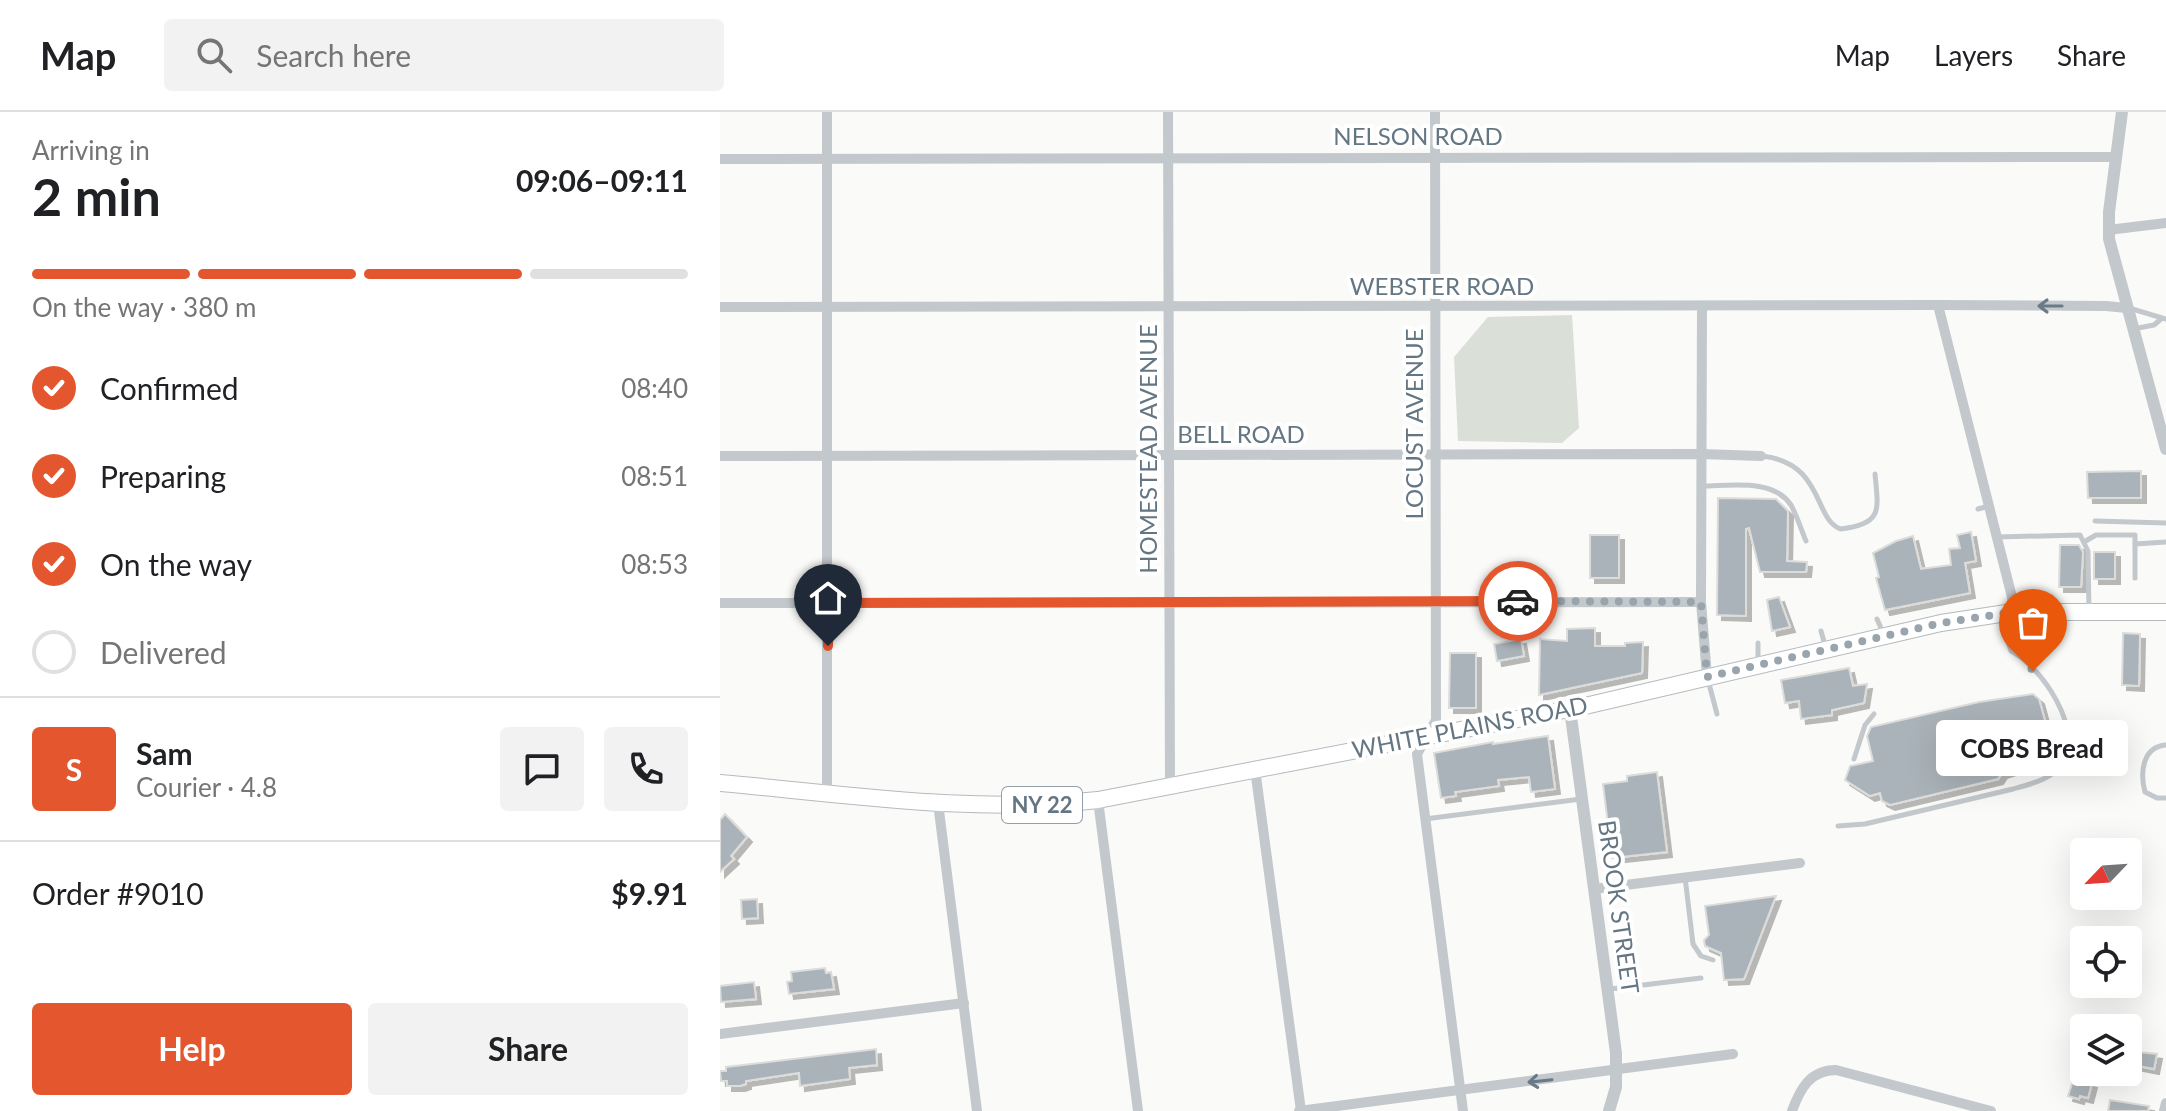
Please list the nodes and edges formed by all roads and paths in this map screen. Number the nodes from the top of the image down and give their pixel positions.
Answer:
1 (827, 112) edge
2 (1168, 112) edge
3 (1435, 112) edge
4 (2122, 112) edge
5 (1436, 157) junction
6 (2116, 157) junction
7 (827, 158) junction
8 (1168, 158) junction
9 (720, 159) edge
10 (2166, 223) edge
11 (2108, 230) junction
12 (1938, 305) junction
13 (1168, 306) junction
14 (1702, 306) junction
15 (720, 307) edge
16 (827, 307) junction
17 (1435, 307) junction
18 (2127, 308) junction
19 (2164, 319) edge
20 (2133, 329) junction
21 (2166, 449) edge
22 (1701, 454) junction
23 (828, 455) junction
24 (1169, 455) junction
25 (1435, 455) junction
26 (720, 456) edge
27 (1761, 456) joint
28 (1875, 474) dead end
29 (1701, 486) junction
30 (1990, 506) junction
31 (1978, 509) dead end
32 (2095, 521) dead end
33 (2166, 523) edge
34 (1997, 537) junction
35 (1806, 541) dead end
36 (2084, 542) junction
37 (2166, 542) edge
38 (2135, 544) junction
39 (2135, 578) dead end
40 (1436, 600) junction
41 (1701, 602) junction
42 (720, 603) edge
43 (829, 603) junction
44 (1169, 604) junction
45 (2013, 612) junction
46 (2089, 612) junction
47 (2166, 612) edge
48 (1877, 619) dead end
49 (1821, 631) dead end
50 (1885, 636) junction
51 (1758, 643) dead end
52 (1827, 650) junction
53 (2024, 658) junction
54 (1758, 665) junction
55 (1707, 677) junction
56 (1570, 709) junction
57 (1717, 714) dead end
58 (1874, 714) dead end
59 (1429, 735) junction
60 (2166, 745) edge
61 (1854, 759) dead end
62 (1255, 769) junction
63 (720, 783) edge
64 (1170, 787) junction
65 (827, 793) junction
66 (2166, 798) edge
67 (1582, 799) junction
68 (1098, 800) junction
69 (938, 803) junction
70 (1425, 819) junction
71 (1838, 826) dead end
72 (1800, 863) dead end
73 (1685, 877) junction
74 (1594, 889) junction
75 (1713, 960) dead end
76 (1701, 978) dead end
77 (1607, 989) junction
78 (964, 1003) junction
79 (720, 1034) edge
80 (1733, 1054) dead end
81 (1617, 1070) junction
82 (1460, 1089) junction
83 (2166, 1103) edge
84 (1970, 1108) edge
85 (977, 1111) edge
86 (1138, 1111) edge
87 (1301, 1111) edge
88 (1463, 1111) edge
89 (1609, 1111) edge
90 (1792, 1111) edge
91 (1991, 1111) edge
92 (2164, 1111) edge

1 - 7 street
2 - 8 street, HOMESTEAD AVENUE
3 - 5 street, LOCUST AVENUE
4 - 6 street
5 - 6 street, NELSON ROAD
5 - 8 street, NELSON ROAD
5 - 17 street, LOCUST AVENUE
6 - 11 street
7 - 8 street, NELSON ROAD
7 - 9 street, NELSON ROAD
7 - 16 street
8 - 13 street, HOMESTEAD AVENUE
10 - 11 street
11 - 18 street
12 - 14 street, WEBSTER ROAD
18 -> 12 street, WEBSTER ROAD
12 - 30 street
13 - 16 street, WEBSTER ROAD
13 - 17 street, WEBSTER ROAD
13 - 24 street, HOMESTEAD AVENUE
14 - 17 street, WEBSTER ROAD
14 - 22 street
15 - 16 street, WEBSTER ROAD
16 - 23 street
17 - 25 street, LOCUST AVENUE
18 - 19 lane, WEBSTER ROAD
18 - 20 street
19 - 20 lane, WEBSTER ROAD
20 - 21 street
22 - 25 street, BELL ROAD
22 - 27 street, BELL ROAD
22 - 29 street
23 - 24 street, BELL ROAD
23 - 26 street, BELL ROAD
23 - 43 street
24 - 25 street, BELL ROAD
24 - 44 street, HOMESTEAD AVENUE
25 - 40 street, LOCUST AVENUE
27 - 28 lane
29 - 35 lane
29 - 41 street
30 - 31 lane
30 - 34 street
32 - 33 lane
34 - 36 lane
34 - 45 street
36 - 38 lane
36 - 46 lane
37 - 38 lane
38 - 39 lane
40 - 41 street
40 - 44 street
40 - 59 street, LOCUST AVENUE
41 - 55 street
42 - 43 street
43 - 44 street
43 - 65 street
44 - 64 street, HOMESTEAD AVENUE
45 - 46 main road, WHITE PLAINS ROAD / NY 22
45 - 50 main road, WHITE PLAINS ROAD / NY 22
45 - 53 lane
45 - 53 lane
46 - 47 main road, WHITE PLAINS ROAD / NY 22
48 - 50 lane
49 - 52 lane
50 - 52 main road, WHITE PLAINS ROAD / NY 22
51 - 54 lane
52 - 54 main road, WHITE PLAINS ROAD / NY 22
53 - 71 lane
54 - 55 main road, WHITE PLAINS ROAD / NY 22
55 - 56 main road, WHITE PLAINS ROAD / NY 22
55 - 57 lane
56 - 59 main road, WHITE PLAINS ROAD / NY 22
56 - 67 street, BROOK STREET
58 - 61 lane
59 - 62 main road, WHITE PLAINS ROAD / NY 22
59 - 70 street, LOCUST AVENUE
60 - 66 lane
62 - 64 main road, WHITE PLAINS ROAD / NY 22
62 - 87 street
63 - 65 main road, WHITE PLAINS ROAD / NY 22
64 - 68 main road, WHITE PLAINS ROAD / NY 22
65 - 69 main road, WHITE PLAINS ROAD / NY 22
67 - 70 lane
67 - 74 street, BROOK STREET
68 - 69 main road, WHITE PLAINS ROAD / NY 22
68 - 86 street
69 - 78 street
70 - 82 street, LOCUST AVENUE
72 - 73 street
73 - 74 street
73 - 75 lane
74 - 77 street, BROOK STREET
76 - 77 lane
77 - 81 street, BROOK STREET
78 - 79 street
78 - 85 street
80 - 81 street
81 -> 82 street
81 - 89 street, BROOK STREET
82 - 87 street
82 - 88 street, LOCUST AVENUE
83 - 92 street
84 - 90 street
84 - 91 street

